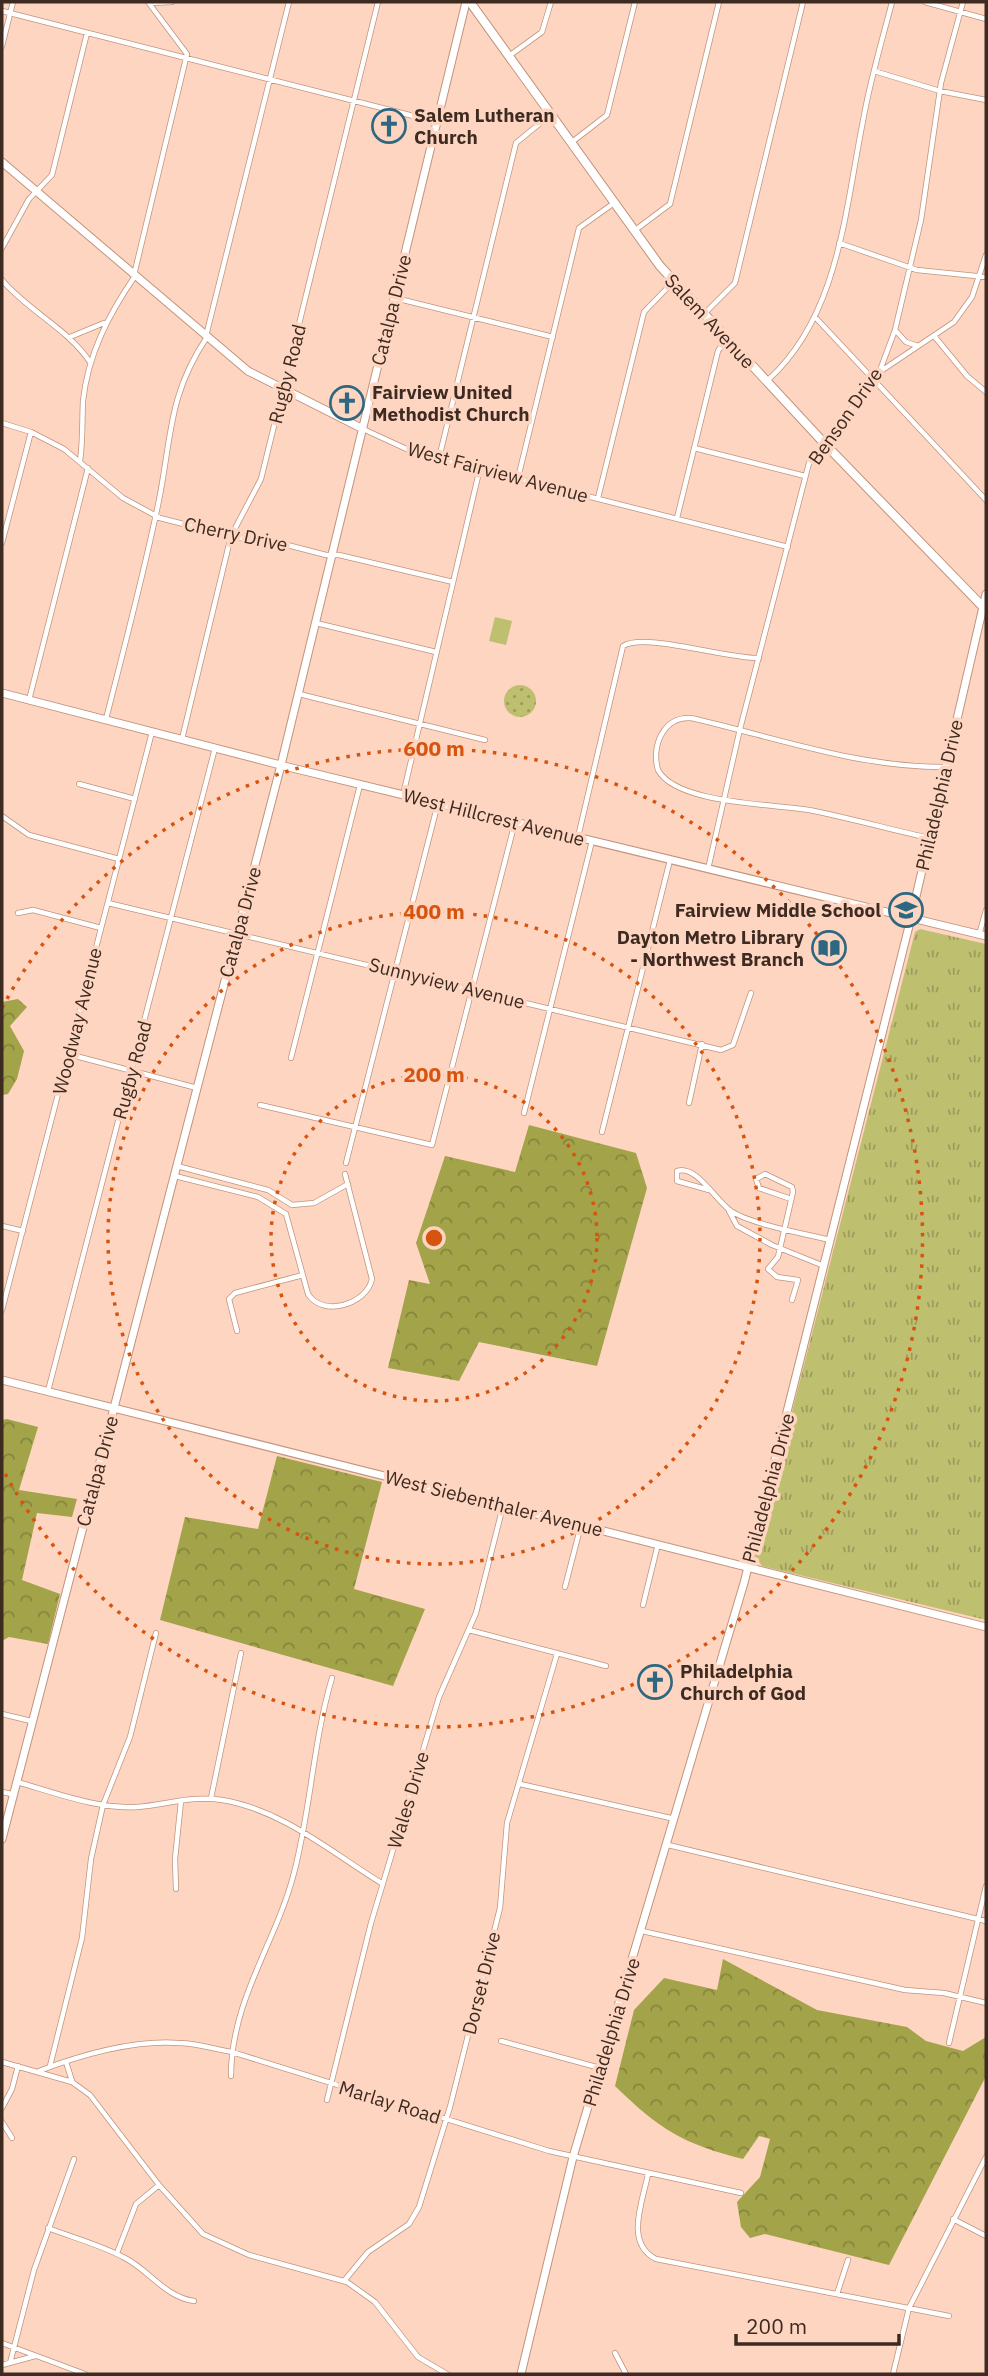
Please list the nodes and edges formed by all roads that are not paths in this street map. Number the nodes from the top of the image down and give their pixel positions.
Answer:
1 (13, 2) edge
2 (172, 2) edge
3 (289, 2) edge
4 (378, 2) edge
5 (468, 2) edge
6 (551, 2) edge
7 (635, 2) edge
8 (719, 2) edge
9 (803, 2) edge
10 (892, 2) edge
11 (925, 2) edge
12 (963, 2) edge
13 (149, 3) edge
14 (2, 11) edge
15 (960, 12) junction
16 (10, 13) junction
17 (986, 19) edge
18 (86, 33) junction
19 (2, 46) edge
20 (509, 55) junction
21 (186, 59) junction
22 (874, 71) junction
23 (270, 80) junction
24 (940, 91) junction
25 (986, 100) edge
26 (354, 101) junction
27 (551, 114) junction
28 (437, 122) junction
29 (572, 142) junction
30 (2, 162) edge
31 (36, 192) junction
32 (614, 203) junction
33 (634, 231) junction
34 (839, 243) junction
35 (2, 248) edge
36 (986, 255) edge
37 (912, 268) junction
38 (134, 275) junction
39 (986, 277) edge
40 (980, 278) junction
41 (2, 280) edge
42 (674, 282) junction
43 (394, 298) junction
44 (704, 315) junction
45 (815, 317) junction
46 (473, 318) junction
47 (105, 322) junction
48 (895, 330) junction
49 (206, 336) junction
50 (70, 337) junction
51 (553, 337) junction
52 (935, 338) junction
53 (726, 339) junction
54 (918, 346) junction
55 (90, 363) junction
56 (879, 373) junction
57 (874, 380) junction
58 (766, 382) junction
59 (283, 389) junction
60 (986, 392) edge
61 (2, 423) edge
62 (363, 429) junction
63 (31, 432) junction
64 (824, 443) junction
65 (694, 448) junction
66 (439, 458) junction
67 (80, 461) junction
68 (88, 468) junction
69 (480, 468) junction
70 (805, 476) junction
71 (518, 478) junction
72 (598, 499) junction
73 (986, 500) edge
74 (155, 515) junction
75 (677, 518) junction
76 (231, 536) junction
77 (2, 543) edge
78 (788, 547) junction
79 (331, 555) junction
80 (453, 582) junction
81 (986, 594) edge
82 (985, 609) edge
83 (315, 622) junction
84 (436, 652) junction
85 (759, 658) junction
86 (2, 693) edge
87 (298, 694) junction
88 (30, 700) junction
89 (106, 720) junction
90 (420, 723) junction
91 (740, 729) junction
92 (152, 732) junction
93 (181, 740) junction
94 (485, 740) dead end
95 (215, 748) junction
96 (281, 765) junction
97 (946, 767) junction
98 (79, 784) dead end
99 (360, 785) junction
100 (403, 795) junction
101 (135, 799) junction
102 (724, 799) junction
103 (438, 803) junction
104 (2, 816) edge
105 (515, 822) junction
106 (578, 837) junction
107 (929, 838) junction
108 (592, 841) junction
109 (119, 859) junction
110 (670, 860) junction
111 (708, 869) junction
112 (108, 903) junction
113 (986, 910) edge
114 (18, 913) dead end
115 (911, 918) junction
116 (171, 919) junction
117 (101, 928) junction
118 (237, 934) junction
119 (983, 936) edge
120 (318, 951) junction
121 (396, 970) junction
122 (473, 989) junction
123 (751, 993) dead end
124 (550, 1007) junction
125 (628, 1026) junction
126 (702, 1044) junction
127 (68, 1055) junction
128 (292, 1058) dead end
129 (131, 1071) junction
130 (197, 1088) junction
131 (689, 1103) dead end
132 (260, 1105) dead end
133 (524, 1113) dead end
134 (355, 1128) junction
135 (602, 1132) dead end
136 (346, 1163) dead end
137 (177, 1166) junction
138 (345, 1174) dead end
139 (174, 1176) junction
140 (348, 1184) junction
141 (709, 1190) junction
142 (791, 1199) junction
143 (292, 1205) junction
144 (729, 1210) junction
145 (286, 1214) junction
146 (2, 1226) edge
147 (784, 1228) junction
148 (23, 1231) junction
149 (830, 1240) junction
150 (780, 1248) junction
151 (824, 1266) junction
152 (303, 1275) junction
153 (792, 1300) dead end
154 (3, 1301) edge
155 (2, 1310) edge
156 (237, 1331) dead end
157 (2, 1380) edge
158 (48, 1392) junction
159 (114, 1408) junction
160 (503, 1505) junction
161 (581, 1524) junction
162 (658, 1543) junction
163 (747, 1567) junction
164 (565, 1587) dead end
165 (643, 1605) dead end
166 (986, 1627) edge
167 (469, 1630) junction
168 (156, 1633) dead end
169 (241, 1653) dead end
170 (557, 1654) junction
171 (606, 1666) dead end
172 (332, 1678) dead end
173 (2, 1714) edge
174 (31, 1721) junction
175 (16, 1782) junction
176 (520, 1784) junction
177 (2, 1792) edge
178 (12, 1794) junction
179 (211, 1798) junction
180 (181, 1801) junction
181 (103, 1804) junction
182 (675, 1819) junction
183 (301, 1832) junction
184 (2, 1839) edge
185 (668, 1845) junction
186 (383, 1884) junction
187 (986, 1886) edge
188 (176, 1889) dead end
189 (979, 1919) junction
190 (986, 1921) edge
191 (642, 1931) junction
192 (960, 1997) junction
193 (986, 2003) edge
194 (501, 2041) dead end
195 (949, 2043) dead end
196 (232, 2052) junction
197 (2, 2062) edge
198 (66, 2062) junction
199 (18, 2066) junction
200 (50, 2066) junction
201 (600, 2068) junction
202 (38, 2071) junction
203 (231, 2076) dead end
204 (72, 2082) junction
205 (331, 2084) junction
206 (327, 2100) dead end
207 (2, 2108) edge
208 (446, 2120) junction
209 (2, 2122) edge
210 (12, 2138) dead end
211 (573, 2157) junction
212 (986, 2157) edge
213 (74, 2160) dead end
214 (648, 2174) junction
215 (159, 2185) junction
216 (741, 2193) dead end
217 (953, 2220) junction
218 (48, 2228) junction
219 (986, 2236) edge
220 (117, 2253) junction
221 (848, 2260) dead end
222 (344, 2281) junction
223 (837, 2294) junction
224 (194, 2301) dead end
225 (909, 2308) junction
226 (949, 2316) dead end
227 (2, 2343) edge
228 (12, 2346) junction
229 (615, 2353) dead end
230 (36, 2356) junction
231 (10, 2363) junction
232 (2, 2365) edge
233 (85, 2374) edge
234 (447, 2374) edge
235 (522, 2374) edge
236 (626, 2374) edge
237 (893, 2374) edge

1 - 16 street
2 - 13 street
3 - 23 street
4 - 26 street, Rugby Road
5 - 20 main road, Salem Avenue
5 - 28 street, Catalpa Drive
6 - 20 street
7 - 29 street
8 - 33 street
9 - 44 street
10 - 22 street
11 - 15 street
12 - 15 street, Benson Drive
13 - 21 street
14 - 16 street
15 - 17 street
15 - 24 street, Benson Drive
16 - 18 street
16 - 19 street
18 - 21 street
18 - 31 street
20 - 27 main road, Salem Avenue
21 - 23 street
21 - 38 street
22 - 24 street
22 - 34 street
23 - 26 street
23 - 49 street
24 - 25 street
24 - 37 street, Benson Drive
26 - 28 street
26 - 59 street, Rugby Road
27 - 29 main road, Salem Avenue
27 - 46 street
28 - 43 street, Catalpa Drive
29 - 32 main road, Salem Avenue
30 - 31 street, West Fairview Avenue
31 - 35 street
31 - 38 street, West Fairview Avenue
32 - 33 main road, Salem Avenue
32 - 51 street
33 - 42 main road, Salem Avenue
34 - 37 street
34 - 45 street
36 - 40 street
37 - 40 street
37 - 48 street, Benson Drive
38 - 47 street
38 - 49 street, West Fairview Avenue
39 - 40 street
40 - 52 street
41 - 50 street
42 - 44 main road, Salem Avenue
42 - 72 street
43 - 46 street
43 - 62 street, Catalpa Drive
44 - 53 main road, Salem Avenue
45 - 57 street
45 - 58 street
46 - 51 street
46 - 66 street
47 - 50 street
47 - 55 street
48 - 54 street
48 - 56 street, Benson Drive
49 - 59 street, West Fairview Avenue
49 - 74 street
50 - 55 street
51 - 71 street
52 - 54 street
52 - 60 street
53 - 58 main road, Salem Avenue
53 - 65 street
54 - 56 street
55 - 67 street
56 - 57 street, Benson Drive
57 - 64 street, Benson Drive
57 - 73 street
58 - 64 main road, Salem Avenue
59 - 62 street, West Fairview Avenue
59 - 76 street, Rugby Road
61 - 63 street, Cherry Drive
62 - 66 street, West Fairview Avenue
62 - 79 street, Catalpa Drive
63 - 67 street, Cherry Drive
63 - 77 street
64 - 70 street, Benson Drive
64 - 82 main road, Salem Avenue
65 - 70 street
65 - 75 street
66 - 69 street, West Fairview Avenue
67 - 68 street, Cherry Drive
68 - 74 street, Cherry Drive
68 - 88 street
69 - 71 street, West Fairview Avenue
69 - 80 street
70 - 78 street, Benson Drive
71 - 72 street, West Fairview Avenue
72 - 75 street, West Fairview Avenue
74 - 76 street, Cherry Drive
74 - 89 street
75 - 78 street, West Fairview Avenue
76 - 79 street, Cherry Drive
76 - 93 street, Rugby Road
78 - 85 street, Benson Drive
79 - 80 street, Cherry Drive
79 - 83 street, Catalpa Drive
80 - 84 street
81 - 82 street, Philadelphia Drive
82 - 97 street, Philadelphia Drive
83 - 84 street
83 - 87 street, Catalpa Drive
84 - 90 street
85 - 91 street, Benson Drive
85 - 106 street
86 - 88 street, West Hillcrest Avenue
87 - 90 street
87 - 96 street, Catalpa Drive
88 - 89 street, West Hillcrest Avenue
89 - 92 street, West Hillcrest Avenue
90 - 94 street
90 - 100 street
91 - 97 street
91 - 102 street, Benson Drive
91 - 102 street
92 - 93 street, West Hillcrest Avenue
92 - 101 street, Woodway Avenue
93 - 95 street, West Hillcrest Avenue
95 - 96 street, West Hillcrest Avenue
95 - 116 street, Rugby Road
96 - 99 street, West Hillcrest Avenue
96 - 118 street, Catalpa Drive
97 - 107 street, Philadelphia Drive
98 - 101 street
99 - 100 street, West Hillcrest Avenue
99 - 120 street
100 - 103 street, West Hillcrest Avenue
101 - 109 street, Woodway Avenue
102 - 107 street
102 - 111 street, Benson Drive
103 - 105 street, West Hillcrest Avenue
103 - 121 street
104 - 109 street
105 - 106 street, West Hillcrest Avenue
105 - 122 street
106 - 108 street, West Hillcrest Avenue
107 - 115 street, Philadelphia Drive
108 - 110 street, West Hillcrest Avenue
108 - 124 street
109 - 112 street, Woodway Avenue
110 - 111 street, West Hillcrest Avenue
110 - 125 street
111 - 115 street, West Hillcrest Avenue
112 - 116 street, Sunnyview Avenue
112 - 117 street, Woodway Avenue
113 - 119 street
114 - 117 street
115 - 119 street, West Hillcrest Avenue
115 - 149 street, Philadelphia Drive
116 - 118 street, Sunnyview Avenue
116 - 129 street, Rugby Road
117 - 127 street, Woodway Avenue
118 - 120 street, Sunnyview Avenue
118 - 130 street, Catalpa Drive
120 - 121 street, Sunnyview Avenue
120 - 128 street
121 - 122 street, Sunnyview Avenue
121 - 134 street
122 - 124 street, Sunnyview Avenue
122 - 134 street
123 - 126 street, Sunnyview Avenue
124 - 125 street, Sunnyview Avenue
124 - 133 street
125 - 126 street, Sunnyview Avenue
125 - 135 street
126 - 131 street
127 - 129 street
127 - 148 street, Woodway Avenue
129 - 130 street
129 - 158 street, Rugby Road
130 - 137 street, Catalpa Drive
132 - 134 street
134 - 136 street
137 - 139 street, Catalpa Drive
137 - 143 street
138 - 140 street
139 - 145 street
139 - 159 street, Catalpa Drive
140 - 143 street
140 - 152 street
141 - 141 street
141 - 144 street
142 - 142 street
142 - 147 street
143 - 145 street
144 - 147 street
144 - 150 street
145 - 152 street
146 - 148 street
147 - 149 street
147 - 150 street
148 - 154 street, Woodway Avenue
149 - 151 street, Philadelphia Drive
150 - 151 street
150 - 153 street
151 - 163 street, Philadelphia Drive
152 - 156 street
154 - 155 street, Woodway Avenue
157 - 158 street, West Siebenthaler Avenue
158 - 159 street, West Siebenthaler Avenue
159 - 160 street, West Siebenthaler Avenue
159 - 174 street, Catalpa Drive
160 - 161 street, West Siebenthaler Avenue
160 - 167 street, Wales Drive
161 - 162 street, West Siebenthaler Avenue
161 - 164 street
162 - 163 street, West Siebenthaler Avenue
162 - 165 street
163 - 166 street, West Siebenthaler Avenue
163 - 182 street, Philadelphia Drive
167 - 170 street
167 - 186 street, Wales Drive
168 - 181 street
169 - 179 street
170 - 171 street
170 - 176 street, Dorset Drive
172 - 183 street
173 - 174 street
174 - 175 street, Catalpa Drive
175 - 178 street, Catalpa Drive
175 - 181 street
176 - 182 street
176 - 208 street, Dorset Drive
177 - 178 street
178 - 184 street, Catalpa Drive
179 - 180 street
179 - 183 street
180 - 181 street
180 - 188 street
181 - 200 street
182 - 185 street, Philadelphia Drive
183 - 186 street
183 - 196 street
185 - 189 street
185 - 191 street, Philadelphia Drive
186 - 205 street, Wales Drive
187 - 189 street
189 - 190 street
189 - 192 street
191 - 192 street
191 - 201 street, Philadelphia Drive
192 - 193 street
192 - 195 street
194 - 201 street
196 - 198 street, Marlay Road
196 - 203 street
196 - 205 street, Marlay Road
197 - 199 street
198 - 200 street, Marlay Road
198 - 204 street
199 - 202 street
199 - 207 street
200 - 202 street, Marlay Road
201 - 211 street, Philadelphia Drive
202 - 204 street
204 - 215 street
205 - 206 street, Wales Drive
205 - 208 street, Marlay Road
208 - 211 street, Marlay Road
208 - 222 street, Dorset Drive
209 - 210 street
211 - 214 street, Marlay Road
211 - 235 street, Philadelphia Drive
212 - 217 street
213 - 218 street
214 - 216 street, Marlay Road
214 - 223 street
215 - 220 street
215 - 222 street
217 - 219 street
217 - 225 street
218 - 220 street
218 - 228 street
220 - 224 street
221 - 223 street
222 - 234 street
223 - 225 street
225 - 226 street
225 - 237 street
227 - 228 street
228 - 230 street
228 - 231 street
229 - 236 street
230 - 231 street
230 - 233 street
231 - 232 street

